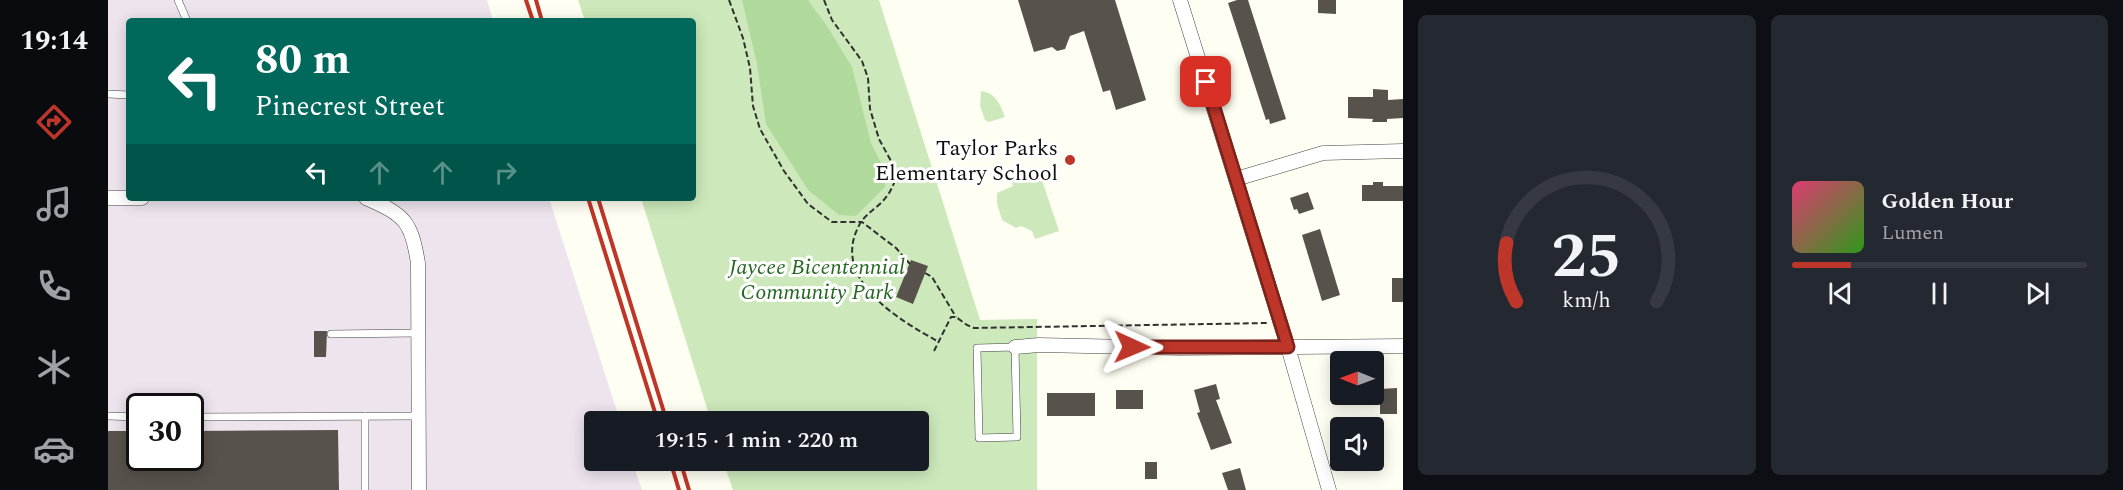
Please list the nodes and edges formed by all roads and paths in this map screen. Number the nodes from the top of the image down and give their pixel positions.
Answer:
1 (178, 0) edge
2 (729, 0) edge
3 (824, 0) edge
4 (1180, 0) edge
5 (186, 18) edge
6 (108, 94) edge
7 (126, 94) edge
8 (1403, 151) edge
9 (1236, 179) junction
10 (108, 198) edge
11 (126, 198) edge
12 (372, 201) edge
13 (862, 222) junction
14 (910, 264) dead end
15 (925, 273) dead end
16 (956, 317) junction
17 (1280, 322) junction
18 (418, 333) junction
19 (330, 334) dead end
20 (939, 342) junction
21 (1403, 346) edge
22 (1015, 347) junction
23 (1288, 347) junction
24 (934, 351) dead end
25 (108, 416) edge
26 (365, 416) junction
27 (419, 416) junction
28 (126, 417) edge
29 (204, 417) edge
30 (365, 490) edge
31 (419, 490) edge
32 (1329, 490) edge

1 - 5 lane
2 - 13 path
3 - 13 path
4 - 9 street
6 - 7 lane
8 - 9 street
9 - 17 street
10 - 11 street
12 - 18 street
13 - 14 path
13 - 20 path
15 - 16 path
16 - 17 path
16 - 20 path
17 - 23 street
18 - 19 lane
18 - 27 street
20 - 24 path
21 - 23 street
22 - 22 lane
22 - 23 street
23 - 32 street
25 - 28 lane
26 - 27 lane
26 - 29 lane
26 - 30 lane
27 - 31 street

